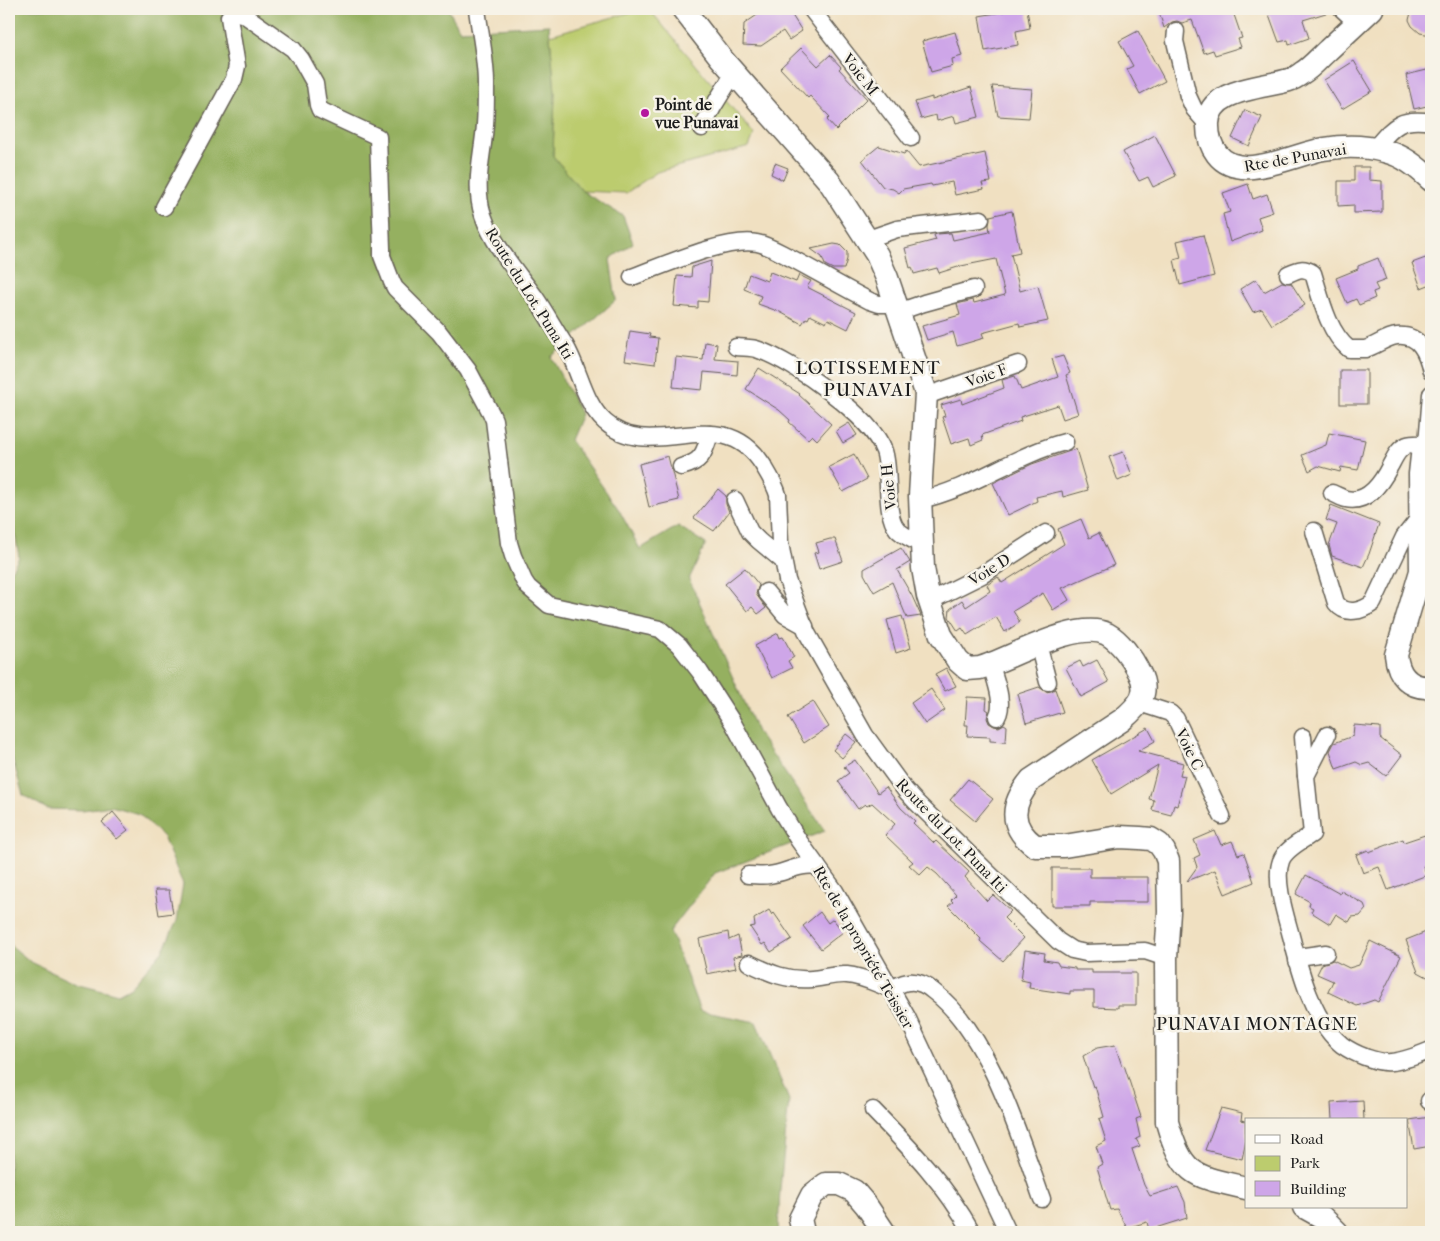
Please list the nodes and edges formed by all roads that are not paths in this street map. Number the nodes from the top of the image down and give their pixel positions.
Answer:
1 (477, 9) edge
2 (683, 9) edge
3 (811, 9) edge
4 (1357, 13) edge
5 (1176, 31) dead end
6 (734, 73) junction
7 (1431, 122) edge
8 (1207, 124) junction
9 (702, 128) dead end
10 (912, 138) dead end
11 (1374, 149) junction
12 (1431, 180) edge
13 (164, 208) dead end
14 (980, 219) dead end
15 (868, 239) junction
16 (1288, 274) dead end
17 (632, 277) dead end
18 (974, 289) dead end
19 (897, 308) junction
20 (736, 347) dead end
21 (1018, 364) dead end
22 (1431, 371) edge
23 (1431, 394) edge
24 (926, 396) junction
25 (710, 434) junction
26 (1429, 441) edge
27 (1066, 442) dead end
28 (681, 467) dead end
29 (1332, 492) dead end
30 (735, 500) dead end
31 (920, 500) junction
32 (1420, 518) junction
33 (1314, 531) dead end
34 (1046, 533) dead end
35 (922, 545) junction
36 (1426, 556) edge
37 (783, 561) junction
38 (766, 592) dead end
39 (930, 601) junction
40 (805, 626) junction
41 (1038, 644) junction
42 (991, 665) junction
43 (1048, 682) dead end
44 (1431, 686) edge
45 (1139, 703) junction
46 (997, 717) dead end
47 (1327, 735) dead end
48 (1303, 737) dead end
49 (1306, 776) junction
50 (1222, 816) dead end
51 (817, 866) junction
52 (748, 875) dead end
53 (1326, 953) dead end
54 (1166, 958) junction
55 (1297, 961) junction
56 (749, 963) dead end
57 (891, 989) junction
58 (1431, 1050) edge
59 (874, 1110) dead end
60 (1245, 1188) edge
61 (1042, 1199) dead end
62 (1306, 1208) edge
63 (802, 1232) edge
64 (884, 1232) edge
65 (972, 1232) edge
66 (1008, 1232) edge
67 (1337, 1232) edge

1 - 25 street, Route du Lot. Puna Iti
2 - 6 main road
3 - 10 street, Voie M
4 - 8 main road
5 - 8 street
6 - 9 street
6 - 15 main road
7 - 11 street
8 - 11 main road, Rte de Punavai
11 - 12 main road, Rte de Punavai
13 - 51 street, Rte de la propriété Teissier
14 - 15 street
15 - 19 main road
16 - 22 street
17 - 19 street
18 - 19 street
19 - 24 main road
20 - 35 street, Voie H
21 - 24 street, Voie F
23 - 26 street
24 - 31 main road
25 - 28 street
25 - 37 street, Route du Lot. Puna Iti
26 - 29 street
26 - 32 main road
27 - 31 street
30 - 37 street
31 - 35 main road
32 - 33 street
32 - 36 main road
34 - 39 street, Voie D
35 - 39 main road
36 - 44 main road
37 - 40 street, Route du Lot. Puna Iti
38 - 40 street
39 - 42 main road
40 - 54 street, Route du Lot. Puna Iti
41 - 42 main road
41 - 43 street
41 - 45 main road
42 - 46 street
45 - 50 street, Voie C
45 - 54 main road
47 - 49 street
48 - 49 street
49 - 55 street
51 - 52 street
51 - 57 street, Rte de la propriété Teissier
53 - 55 street
54 - 60 main road
55 - 58 street
56 - 57 street
57 - 61 street
57 - 66 street, Rte de la propriété Teissier
59 - 65 street
62 - 67 main road
63 - 64 main road

